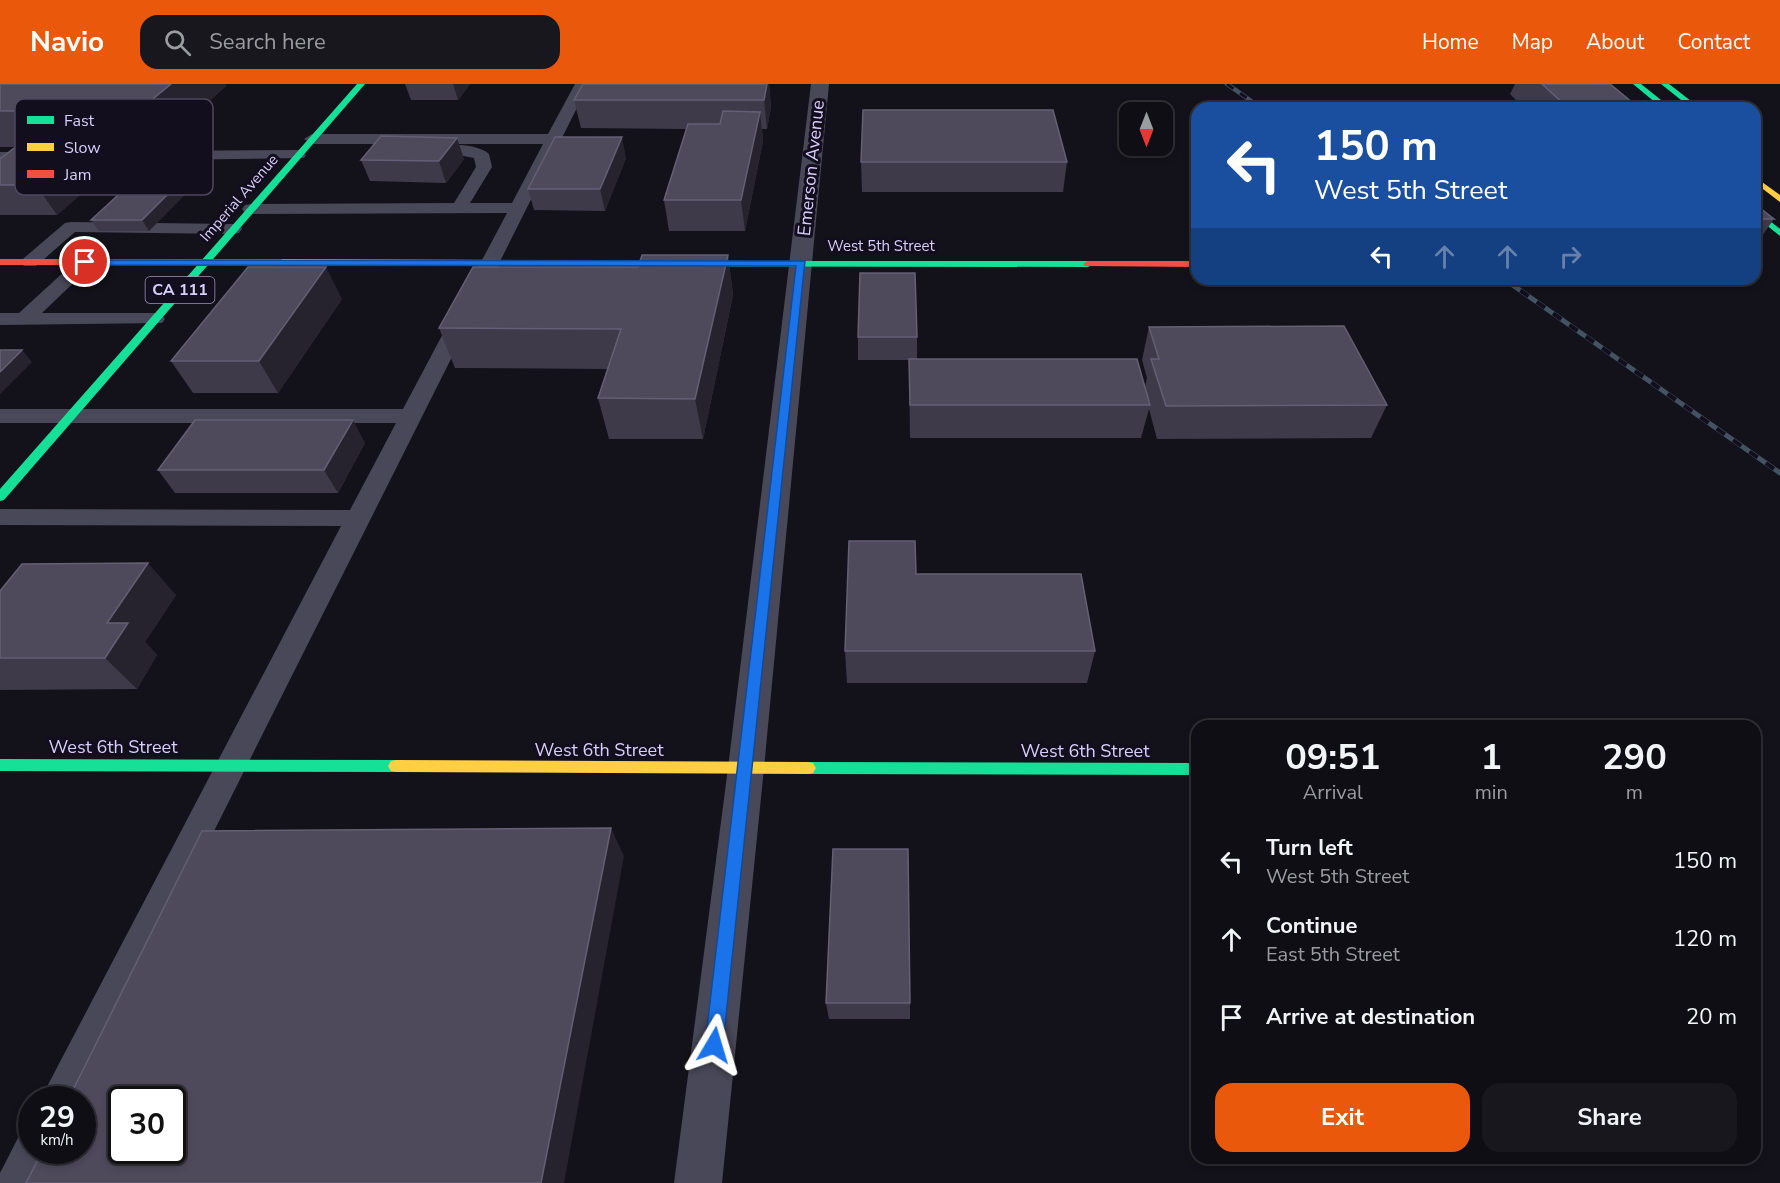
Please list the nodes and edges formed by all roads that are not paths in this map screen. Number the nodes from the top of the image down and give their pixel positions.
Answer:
1 (361, 84) edge
2 (582, 84) edge
3 (820, 84) edge
4 (1637, 84) edge
5 (1665, 84) edge
6 (1660, 102) edge
7 (1688, 102) edge
8 (389, 139) junction
9 (554, 139) junction
10 (312, 140) junction
11 (298, 155) junction
12 (213, 156) edge
13 (0, 157) edge
14 (15, 157) edge
15 (1761, 184) edge
16 (1780, 199) edge
17 (459, 208) junction
18 (518, 208) junction
19 (251, 209) junction
20 (1761, 217) edge
21 (233, 230) junction
22 (1780, 233) edge
23 (0, 262) edge
24 (30, 262) junction
25 (85, 262) junction
26 (205, 262) junction
27 (490, 262) junction
28 (801, 263) junction
29 (1191, 264) edge
30 (24, 319) junction
31 (155, 319) junction
32 (0, 320) edge
33 (0, 416) edge
34 (70, 416) junction
35 (411, 416) junction
36 (0, 497) edge
37 (0, 517) edge
38 (358, 518) junction
39 (0, 765) edge
40 (231, 766) junction
41 (746, 768) junction
42 (1191, 769) edge
43 (66, 1086) edge
44 (26, 1164) edge
45 (16, 1183) edge
46 (698, 1183) edge

1 - 10 main road, Imperial Avenue / CA 111
2 - 9 lane
3 - 28 street, Emerson Avenue
4 - 6 main road
5 - 7 main road
8 - 9 lane
8 - 10 lane
8 - 17 lane
9 - 18 lane
10 - 11 main road, Imperial Avenue / CA 111
11 - 12 lane
11 - 19 main road, Imperial Avenue / CA 111
13 - 14 lane
15 - 16 main road
17 - 18 lane
17 - 19 lane
18 - 27 lane
19 - 21 main road, Imperial Avenue / CA 111
20 - 22 main road
21 - 24 lane
21 - 26 main road, Imperial Avenue / CA 111
23 - 24 main road, West 5th Street
24 - 25 main road, West 5th Street
25 - 26 main road, West 5th Street
25 - 30 lane
26 - 27 main road, West 5th Street
26 - 31 main road, Imperial Avenue / CA 111
27 - 28 main road, West 5th Street
27 - 35 lane
28 - 29 main road, West 5th Street
28 - 41 street, Emerson Avenue
30 - 31 lane
30 - 32 lane
31 - 34 main road, Imperial Avenue / CA 111
33 - 34 lane
34 - 35 lane
34 - 36 main road, Imperial Avenue / CA 111
35 - 38 lane
37 - 38 lane
38 - 40 lane
39 - 40 main road, West 6th Street
40 - 41 main road, West 6th Street
40 - 43 lane
41 - 42 main road, West 6th Street
41 - 46 street, Emerson Avenue
44 - 45 lane

